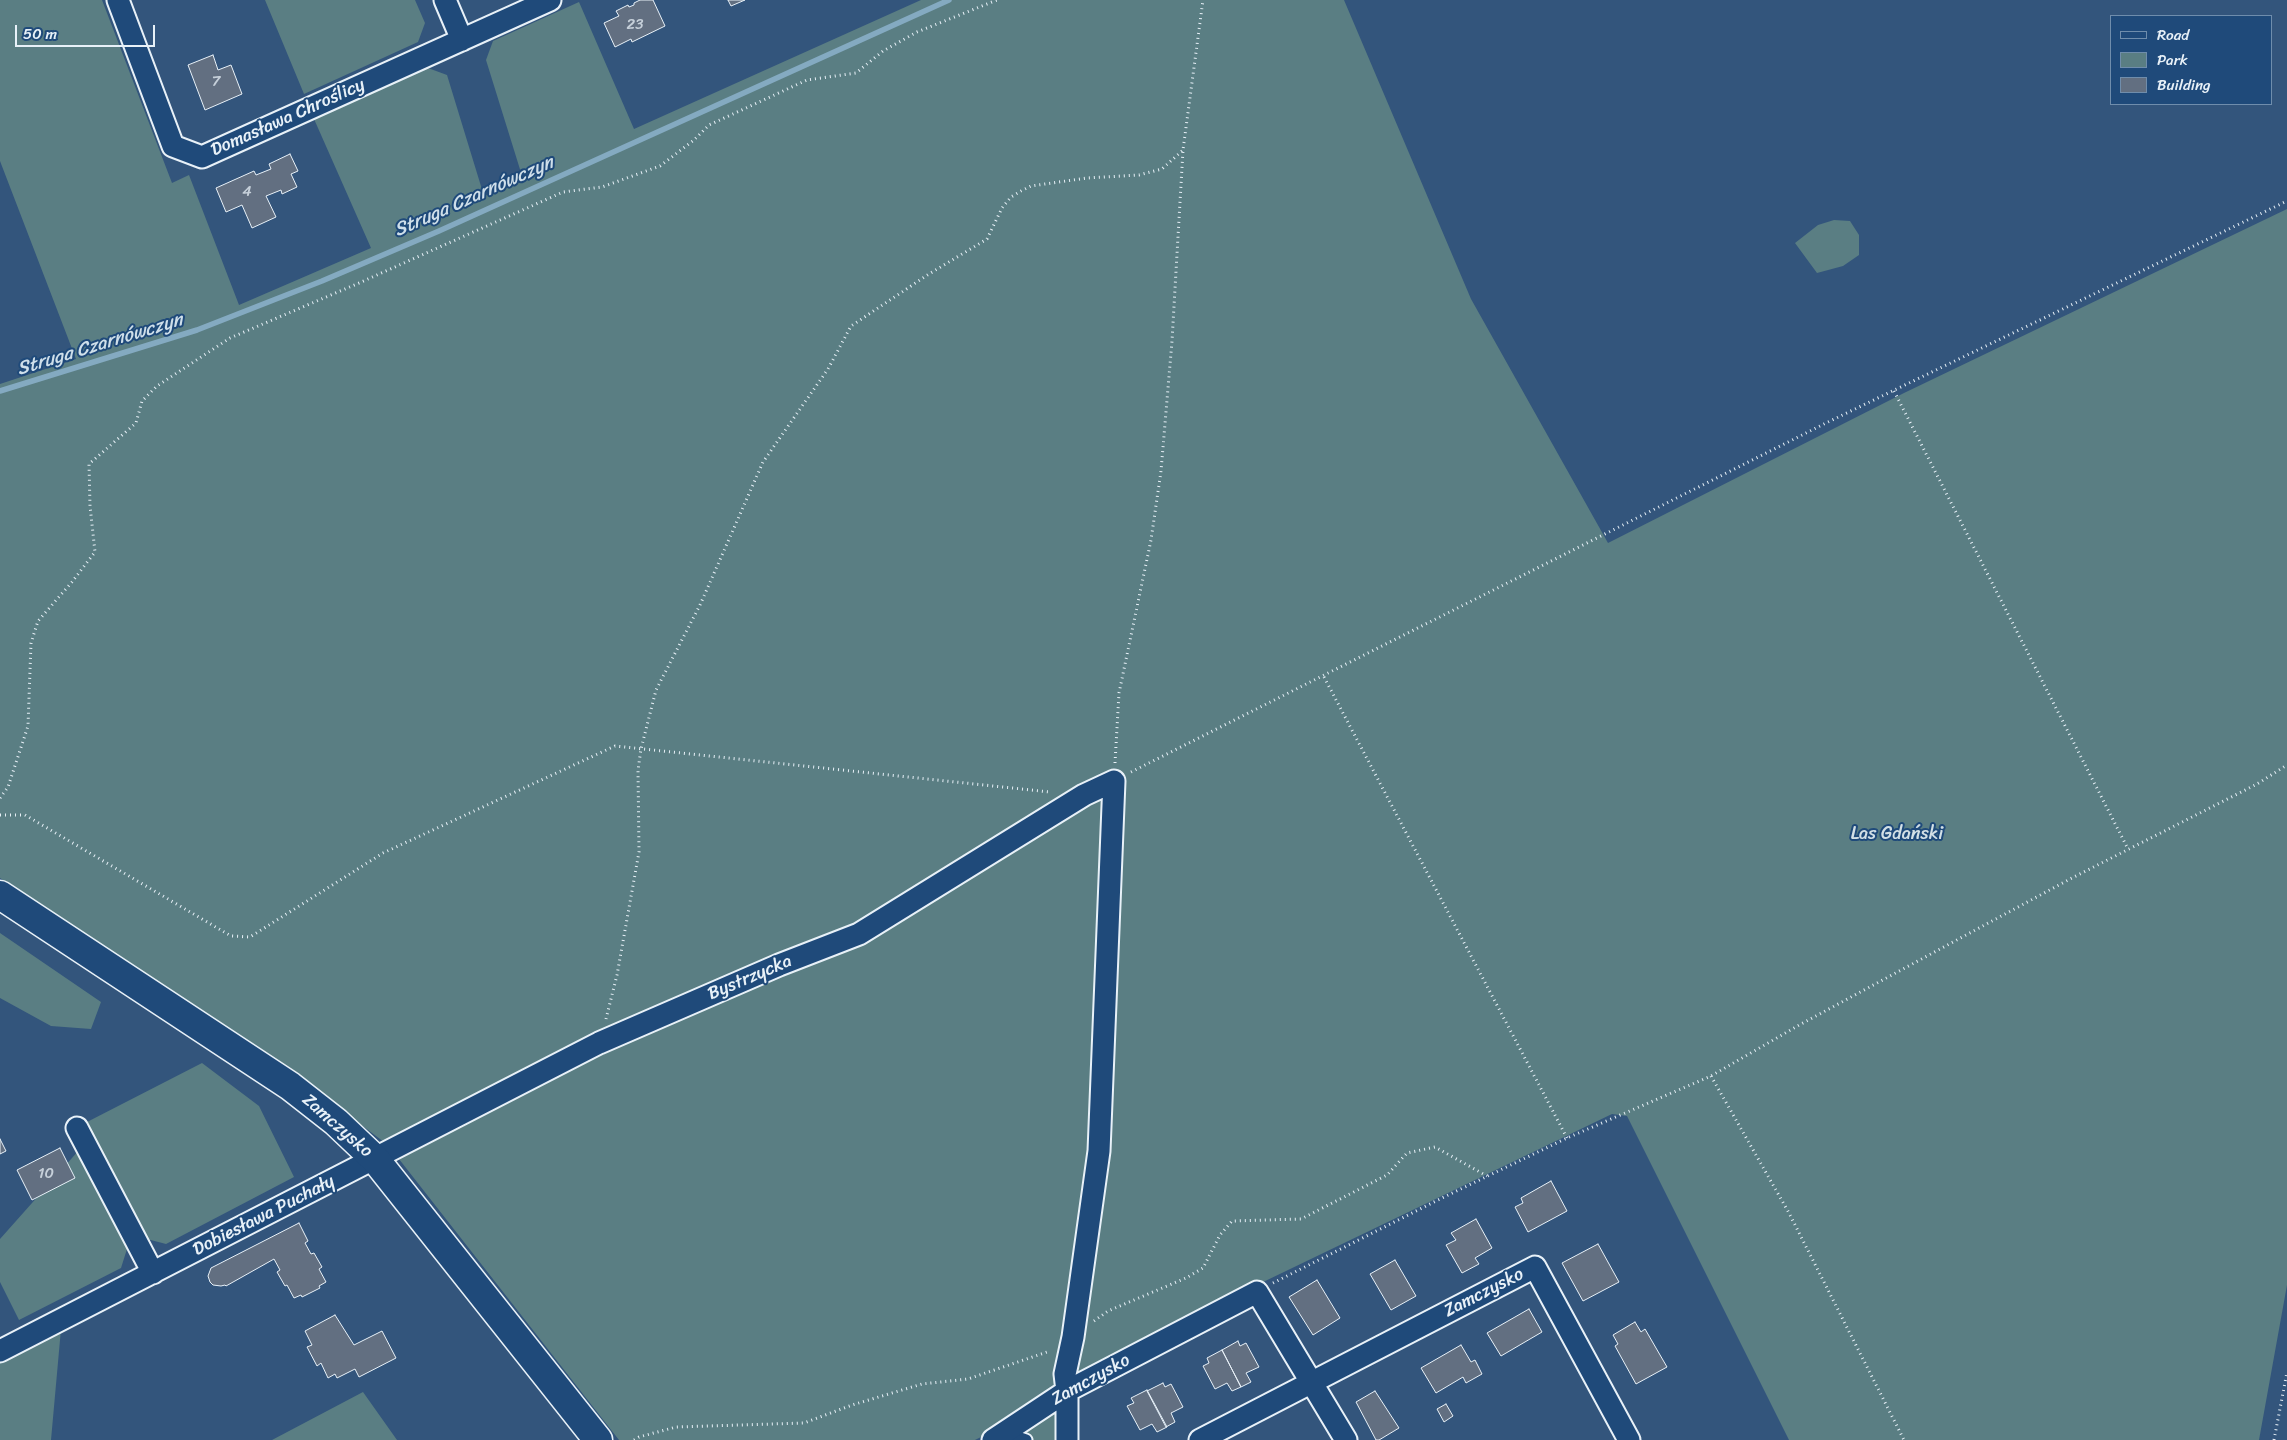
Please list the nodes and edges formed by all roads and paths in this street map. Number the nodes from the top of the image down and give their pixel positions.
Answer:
1 (118, 0) edge
2 (445, 0) edge
3 (550, 0) edge
4 (997, 0) edge
5 (1203, 0) edge
6 (462, 40) junction
7 (1183, 150) junction
8 (2287, 201) edge
9 (1894, 390) junction
10 (1324, 677) junction
11 (641, 749) junction
12 (2287, 765) edge
13 (1114, 781) junction
14 (1084, 795) junction
15 (0, 798) edge
16 (0, 815) edge
17 (2128, 849) junction
18 (0, 895) edge
19 (599, 1044) junction
20 (1711, 1076) junction
21 (77, 1128) dead end
22 (1567, 1138) junction
23 (375, 1159) junction
24 (153, 1273) junction
25 (1257, 1292) junction
26 (0, 1351) edge
27 (2287, 1372) edge
28 (1312, 1382) junction
29 (1068, 1391) junction
30 (1000, 1436) edge
31 (598, 1440) edge
32 (1026, 1440) edge
33 (1067, 1440) edge
34 (1200, 1440) edge
35 (1346, 1440) edge
36 (1629, 1440) edge
37 (1904, 1440) edge
38 (2274, 1440) edge

1 - 6 street, Domasława Chroślicy
2 - 6 street
3 - 6 street, Domasława Chroślicy
4 - 15 path
5 - 7 path
7 - 11 path
7 - 13 path
8 - 9 path
9 - 10 path
9 - 17 path
10 - 13 path
10 - 22 path
11 - 14 path
11 - 16 path
11 - 19 path
12 - 17 path
13 - 14 street, Bystrzycka
13 - 29 street
14 - 19 street, Bystrzycka
17 - 20 path
18 - 23 street, Zamczysko
19 - 23 street, Bystrzycka
20 - 22 path
20 - 37 path
21 - 24 street
22 - 25 path
23 - 24 street, Dobiesława Puchały
23 - 31 street, Zamczysko
24 - 26 street, Dobiesława Puchały
25 - 28 street
25 - 29 street, Zamczysko
27 - 38 path
28 - 34 street, Zamczysko
28 - 35 street
28 - 36 street, Zamczysko
29 - 30 street, Zamczysko
29 - 33 street
30 - 32 lane

